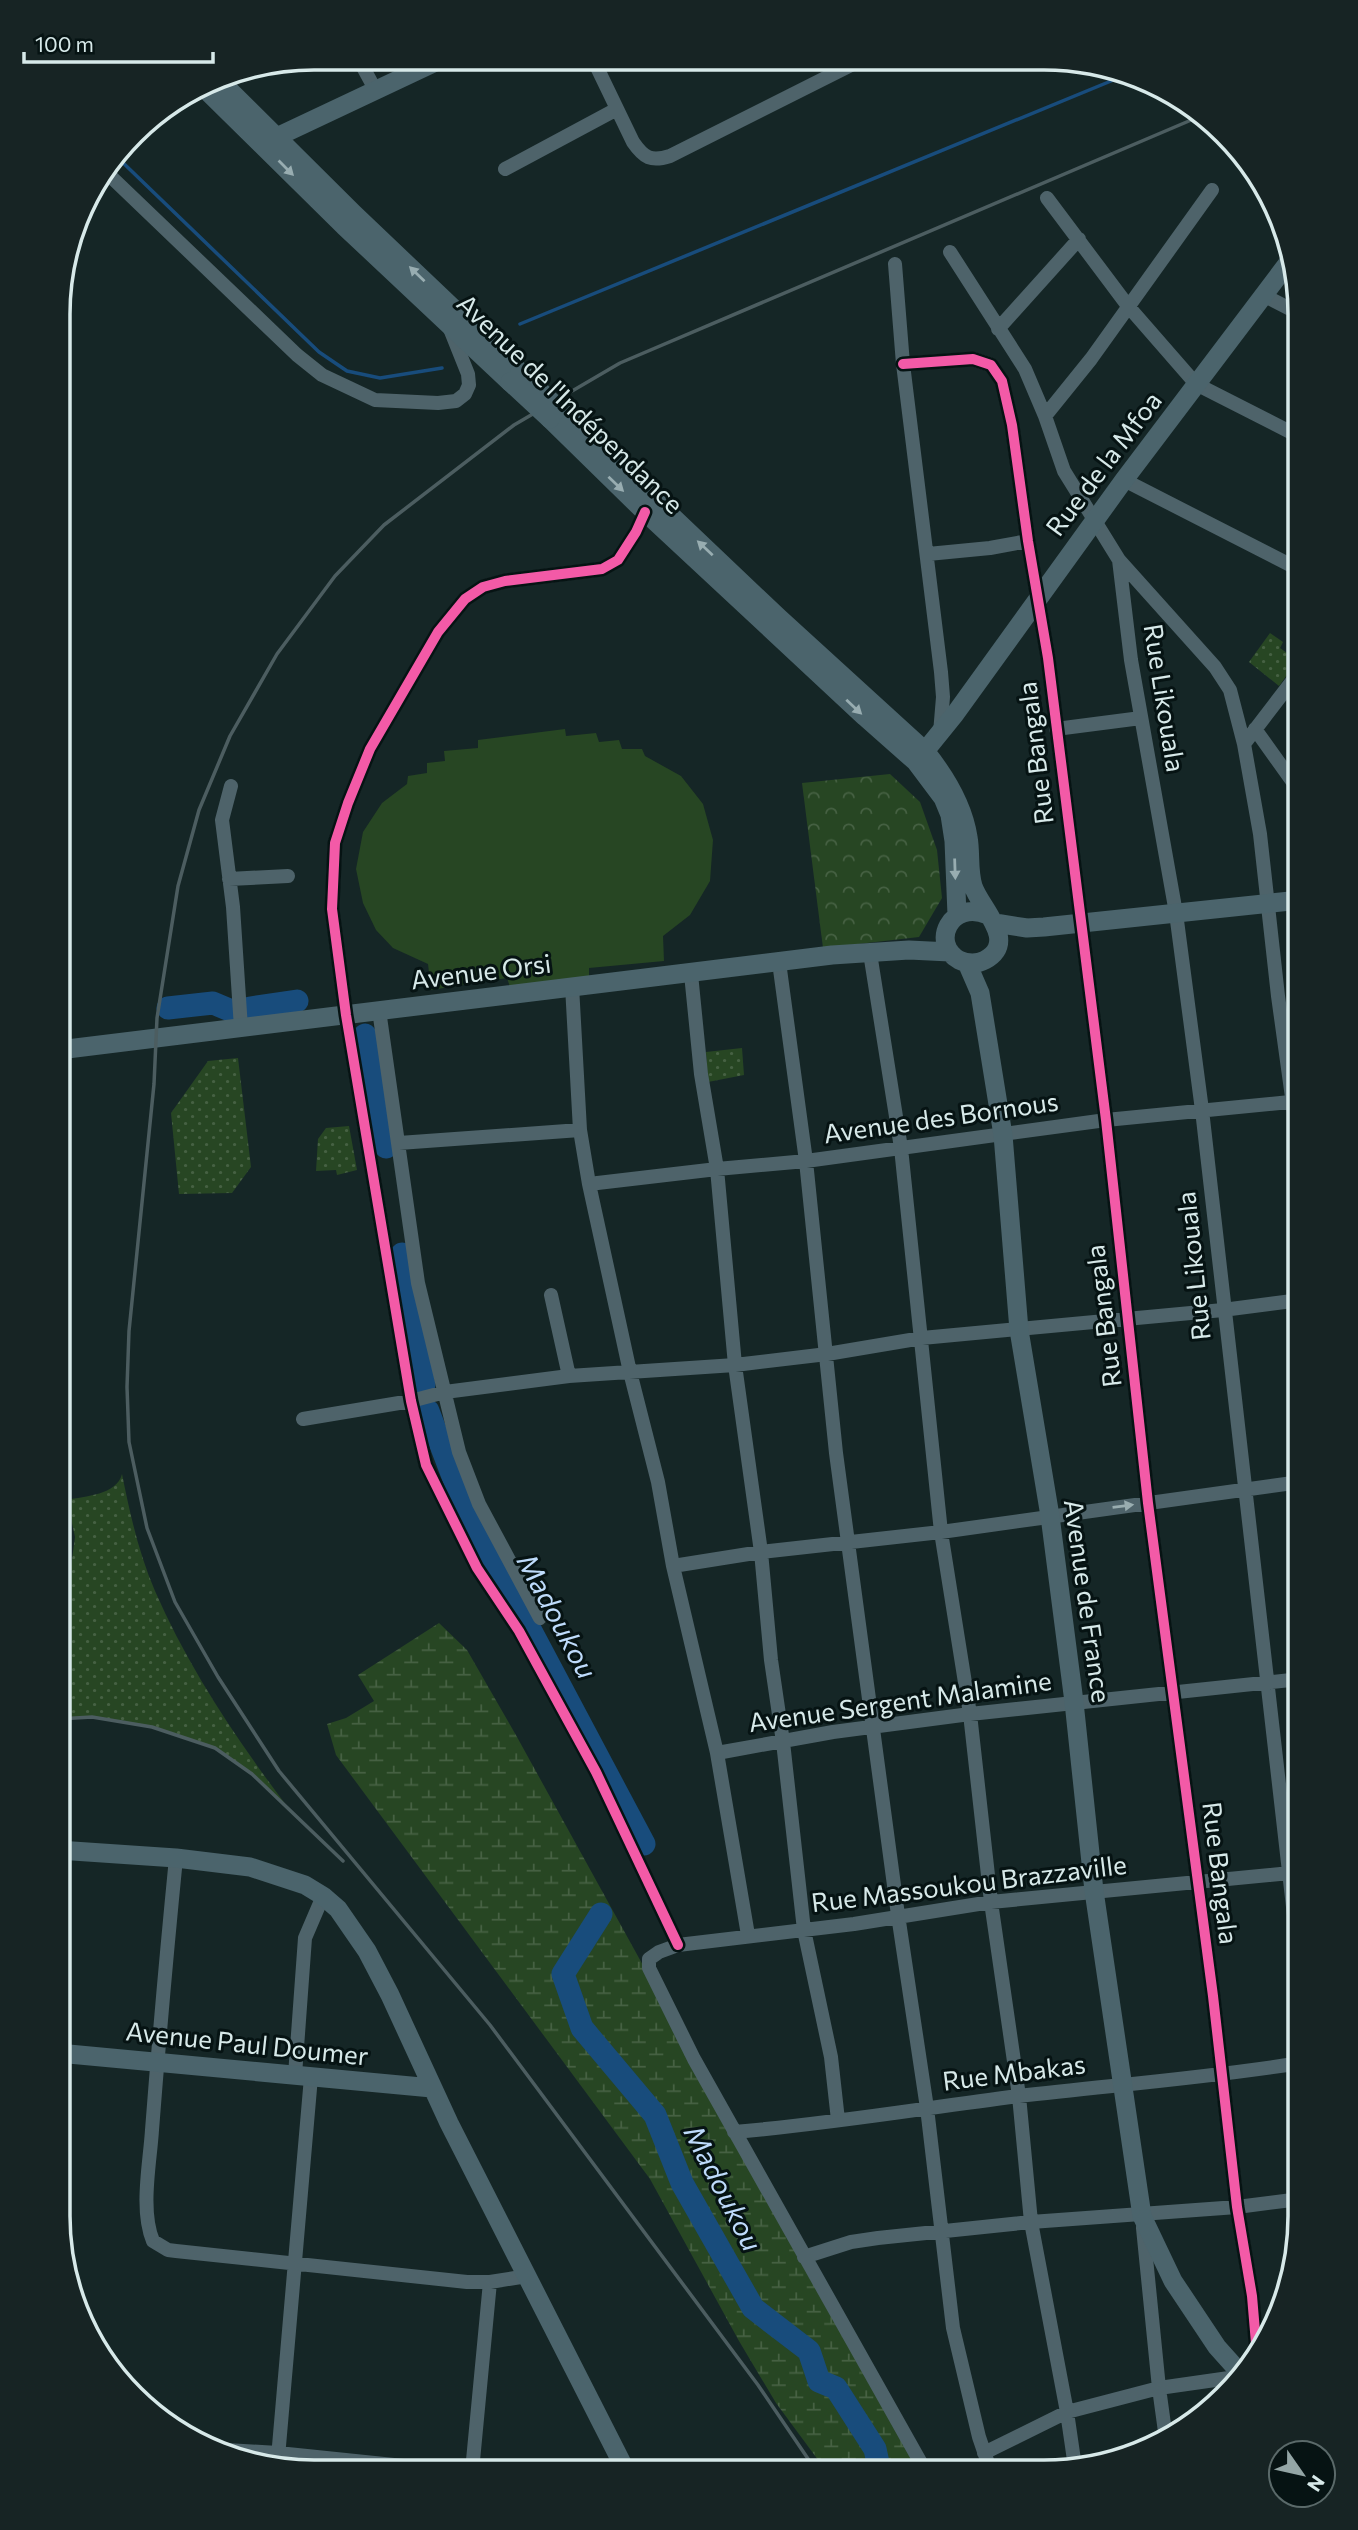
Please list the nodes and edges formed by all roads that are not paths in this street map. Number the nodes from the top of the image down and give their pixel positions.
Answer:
1 (365, 70) edge
2 (419, 70) edge
3 (598, 70) edge
4 (826, 70) edge
5 (225, 87) edge
6 (376, 91) junction
7 (211, 93) edge
8 (617, 109) junction
9 (269, 141) junction
10 (505, 169) dead end
11 (112, 177) edge
12 (1212, 190) dead end
13 (1047, 198) dead end
14 (1079, 239) junction
15 (950, 252) dead end
16 (895, 264) dead end
17 (1283, 269) edge
18 (1263, 295) junction
19 (1128, 306) junction
20 (1288, 308) edge
21 (448, 324) junction
22 (998, 329) junction
23 (903, 364) junction
24 (515, 377) junction
25 (1196, 384) junction
26 (554, 414) junction
27 (1045, 416) junction
28 (1288, 431) edge
29 (1124, 480) junction
30 (645, 512) junction
31 (1094, 521) junction
32 (1028, 541) junction
33 (928, 554) junction
34 (1119, 561) junction
35 (1288, 564) edge
36 (1038, 596) junction
37 (1288, 687) edge
38 (1141, 718) junction
39 (940, 727) junction
40 (1056, 729) junction
41 (1255, 729) junction
42 (1244, 744) junction
43 (917, 753) junction
44 (1288, 775) edge
45 (231, 786) dead end
46 (288, 876) dead end
47 (229, 879) junction
48 (1288, 901) edge
49 (1269, 902) junction
50 (1176, 913) junction
51 (957, 915) junction
52 (991, 919) junction
53 (1080, 922) junction
54 (1044, 927) junction
55 (946, 932) junction
56 (909, 950) junction
57 (870, 953) junction
58 (990, 956) junction
59 (958, 958) junction
60 (779, 962) junction
61 (691, 974) junction
62 (572, 986) junction
63 (980, 993) junction
64 (379, 1010) junction
65 (346, 1015) junction
66 (241, 1028) junction
67 (70, 1049) edge
68 (1288, 1049) edge
69 (1288, 1102) edge
70 (1202, 1110) junction
71 (1106, 1120) junction
72 (580, 1130) junction
73 (1003, 1135) junction
74 (399, 1143) junction
75 (901, 1148) junction
76 (806, 1161) junction
77 (717, 1168) junction
78 (589, 1184) junction
79 (551, 1295) dead end
80 (1287, 1302) edge
81 (1223, 1310) junction
82 (1128, 1318) junction
83 (1019, 1331) junction
84 (922, 1338) junction
85 (827, 1354) junction
86 (735, 1365) junction
87 (630, 1372) junction
88 (569, 1376) junction
89 (445, 1392) junction
90 (411, 1401) junction
91 (303, 1419) dead end
92 (1287, 1484) edge
93 (1244, 1491) junction
94 (1148, 1503) junction
95 (1050, 1516) junction
96 (942, 1532) junction
97 (850, 1543) junction
98 (761, 1552) junction
99 (673, 1566) junction
100 (540, 1618) dead end
101 (1287, 1680) edge
102 (1268, 1682) junction
103 (1174, 1692) junction
104 (1074, 1702) junction
105 (970, 1714) junction
106 (873, 1728) junction
107 (783, 1742) junction
108 (717, 1753) junction
109 (1287, 1823) edge
110 (70, 1851) edge
111 (176, 1858) junction
112 (1287, 1874) edge
113 (1198, 1881) junction
114 (1094, 1891) junction
115 (323, 1896) junction
116 (991, 1902) junction
117 (898, 1915) junction
118 (804, 1930) junction
119 (748, 1936) junction
120 (678, 1945) junction
121 (70, 2054) edge
122 (157, 2061) junction
123 (1287, 2065) edge
124 (303, 2076) junction
125 (1221, 2076) junction
126 (1123, 2085) junction
127 (432, 2088) junction
128 (1019, 2096) junction
129 (927, 2108) junction
130 (838, 2120) junction
131 (734, 2132) junction
132 (1287, 2201) edge
133 (1237, 2207) junction
134 (1142, 2216) junction
135 (1031, 2222) junction
136 (941, 2232) junction
137 (804, 2257) junction
138 (293, 2265) junction
139 (527, 2276) junction
140 (490, 2281) junction
141 (1256, 2337) edge
142 (1236, 2368) edge
143 (1226, 2378) edge
144 (1159, 2388) junction
145 (1067, 2412) junction
146 (1164, 2428) edge
147 (249, 2451) edge
148 (278, 2453) junction
149 (984, 2453) junction
150 (278, 2457) edge
151 (1074, 2458) edge
152 (346, 2460) edge
153 (472, 2460) edge
154 (620, 2460) edge
155 (919, 2460) edge
156 (987, 2460) edge

1 - 6 street
2 - 6 main road
3 - 8 street
4 - 8 street
5 - 9 main road, Avenue de l'Indépendance
6 - 9 main road
7 - 9 main road, Avenue de l'Indépendance
8 - 10 street
9 -> 21 main road, Avenue de l'Indépendance
24 -> 9 main road, Avenue de l'Indépendance
11 - 21 street
12 - 19 street
13 - 14 street
14 - 19 street
14 - 22 street
15 - 22 street
16 - 23 street
17 - 18 main road, Rue de la Mfoa
18 - 20 street
18 - 25 main road, Rue de la Mfoa
19 - 25 street
19 - 27 street
21 - 24 main road, Avenue de l'Indépendance
22 - 27 street
23 - 32 street, Rue Bangala
23 - 33 street
24 - 26 main road, Avenue de l'Indépendance, bridge
25 - 28 street
25 - 29 main road, Rue de la Mfoa
26 -> 30 main road, Avenue de l'Indépendance
43 -> 26 main road, Avenue de l'Indépendance
27 - 31 street
29 - 31 main road, Rue de la Mfoa
29 - 35 street
30 -> 43 main road, Avenue de l'Indépendance
30 - 65 street
31 - 34 street
31 - 36 main road, Rue de la Mfoa
32 - 33 street
32 - 36 street, Rue Bangala
33 - 39 street
34 - 38 street, Rue Likouala
34 - 42 street
36 - 39 main road, Rue de la Mfoa
36 - 40 street, Rue Bangala
37 - 41 street
38 - 40 street
38 - 50 street, Rue Likouala
39 - 43 main road, Rue de la Mfoa
40 - 53 street, Rue Bangala
41 - 42 street
41 - 44 street
42 - 49 street
43 -> 51 main road, Avenue de l'Indépendance
43 - 52 main road, Avenue de l'Indépendance
45 - 47 street
46 - 47 street
47 - 66 street
48 - 49 main road
49 - 50 main road
49 - 68 street
50 - 53 main road
50 - 70 street, Rue Likouala
51 - 52 main road
51 - 55 main road
52 - 54 main road
52 - 58 main road
53 - 54 main road
53 - 71 street, Rue Bangala
54 - 58 main road
55 - 56 main road
55 - 59 main road
56 - 57 main road, Avenue Orsi
56 - 59 main road
57 - 60 main road, Avenue Orsi
57 - 75 street
58 - 59 main road
58 - 63 main road
59 - 63 main road
60 - 61 main road, Avenue Orsi
60 - 76 street
61 - 62 main road, Avenue Orsi
61 - 77 street
62 - 64 main road, Avenue Orsi
62 - 72 street
63 - 73 main road, Avenue de France
64 - 65 main road, Avenue Orsi
64 - 74 street
65 - 66 main road, Avenue Orsi
65 - 90 street
66 - 67 main road, Avenue Orsi
69 - 70 street, Avenue des Bornous
70 - 71 street, Avenue des Bornous
70 - 81 street, Rue Likouala
71 - 73 street, Avenue des Bornous
71 - 82 street, Rue Bangala
72 - 74 street
72 - 78 street
73 - 75 street, Avenue des Bornous
73 - 83 main road, Avenue de France
74 - 89 street
75 - 76 street, Avenue des Bornous
75 - 84 street
76 - 77 street, Avenue des Bornous
76 - 85 street
77 - 78 street, Avenue des Bornous
77 - 86 street
78 - 87 street
79 - 88 street
80 - 81 street
81 - 82 street
81 - 93 street, Rue Likouala
82 - 83 street
82 - 94 street, Rue Bangala
83 - 84 street
83 - 95 main road, Avenue de France
84 - 85 street
84 - 96 street
85 - 86 street
85 - 97 street
86 - 87 street
86 - 98 street
87 - 88 street
87 - 99 street
88 - 89 street
89 - 90 street
89 - 100 street
90 - 91 street
90 - 120 street
92 - 93 street
93 - 94 street
93 - 102 street, Rue Likouala
95 -> 94 street
94 - 103 street, Rue Bangala
95 - 96 street
95 - 104 main road, Avenue de France
96 - 97 street
96 - 105 street
97 - 98 street
97 - 106 street
98 - 99 street
98 - 107 street
99 - 108 street
101 - 102 street, Avenue Sergent Malamine
102 - 103 street, Avenue Sergent Malamine
102 - 109 street, Rue Likouala
103 - 104 street, Avenue Sergent Malamine
103 - 113 street, Rue Bangala
104 - 105 street, Avenue Sergent Malamine
104 - 114 main road, Avenue de France
105 - 106 street, Avenue Sergent Malamine
105 - 116 street
106 - 107 street, Avenue Sergent Malamine
106 - 117 street
107 - 108 street, Avenue Sergent Malamine
107 - 118 street
108 - 119 street
110 - 111 main road
111 - 115 main road
111 - 122 street
112 - 113 street, Rue Massoukou Brazzaville
113 - 114 street, Rue Massoukou Brazzaville
113 - 125 street, Rue Bangala
114 - 116 street, Rue Massoukou Brazzaville
114 - 126 main road, Avenue de France
115 - 124 street
115 - 127 main road
116 - 117 street, Rue Massoukou Brazzaville
116 - 128 street
117 - 118 street, Rue Massoukou Brazzaville
117 - 129 street
118 - 119 street, Rue Massoukou Brazzaville
118 - 130 street
119 - 120 street, Rue Massoukou Brazzaville
120 - 131 street, Rue Massoukou Brazzaville
121 - 122 main road, Avenue Paul Doumer
122 - 124 main road, Avenue Paul Doumer
122 - 138 street
123 - 125 street, Rue Mbakas
124 - 127 main road, Avenue Paul Doumer
124 - 138 street
125 - 126 street, Rue Mbakas
125 - 133 street, Rue Bangala
126 - 128 street, Rue Mbakas
126 - 134 main road, Avenue de France
127 - 139 main road
128 - 129 street, Rue Mbakas
128 - 135 street
129 - 130 street, Rue Mbakas
129 - 136 street
130 - 131 street, Rue Mbakas
131 - 137 street
132 - 133 street
133 - 134 street
133 - 141 street, Rue Bangala
134 - 135 street
134 - 142 main road, Avenue de France
134 - 144 street
135 - 136 street
135 - 145 street
136 - 137 street
136 - 149 street
137 - 155 street
138 - 140 street
138 - 148 street
139 - 140 street
139 - 154 main road
140 - 153 street
143 - 144 street
144 - 145 street
144 - 146 street
145 - 149 street
145 - 151 street
147 - 148 street
148 - 150 street
148 - 152 street
149 - 156 street

